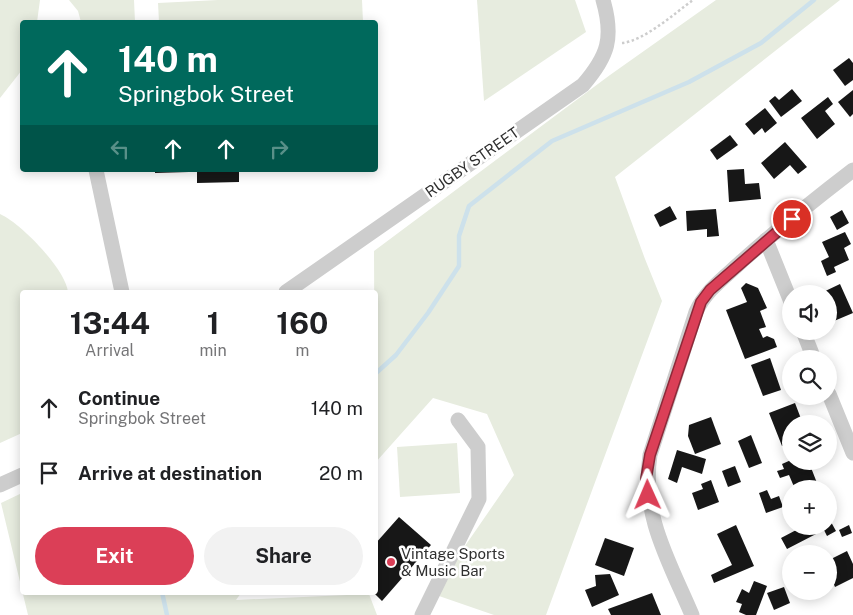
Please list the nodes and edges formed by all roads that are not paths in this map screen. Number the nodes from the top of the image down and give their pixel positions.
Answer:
1 (603, 0) edge
2 (853, 170) edge
3 (96, 172) edge
4 (766, 240) junction
5 (784, 285) edge
6 (122, 290) edge
7 (289, 290) edge
8 (833, 405) edge
9 (458, 420) dead end
10 (853, 453) edge
11 (20, 476) edge
12 (0, 485) edge
13 (422, 615) edge
14 (692, 615) edge

1 - 7 street, RUGBY STREET
2 - 4 street
3 - 6 street
4 - 5 street
4 - 14 street
8 - 10 street
9 - 13 street
11 - 12 street

